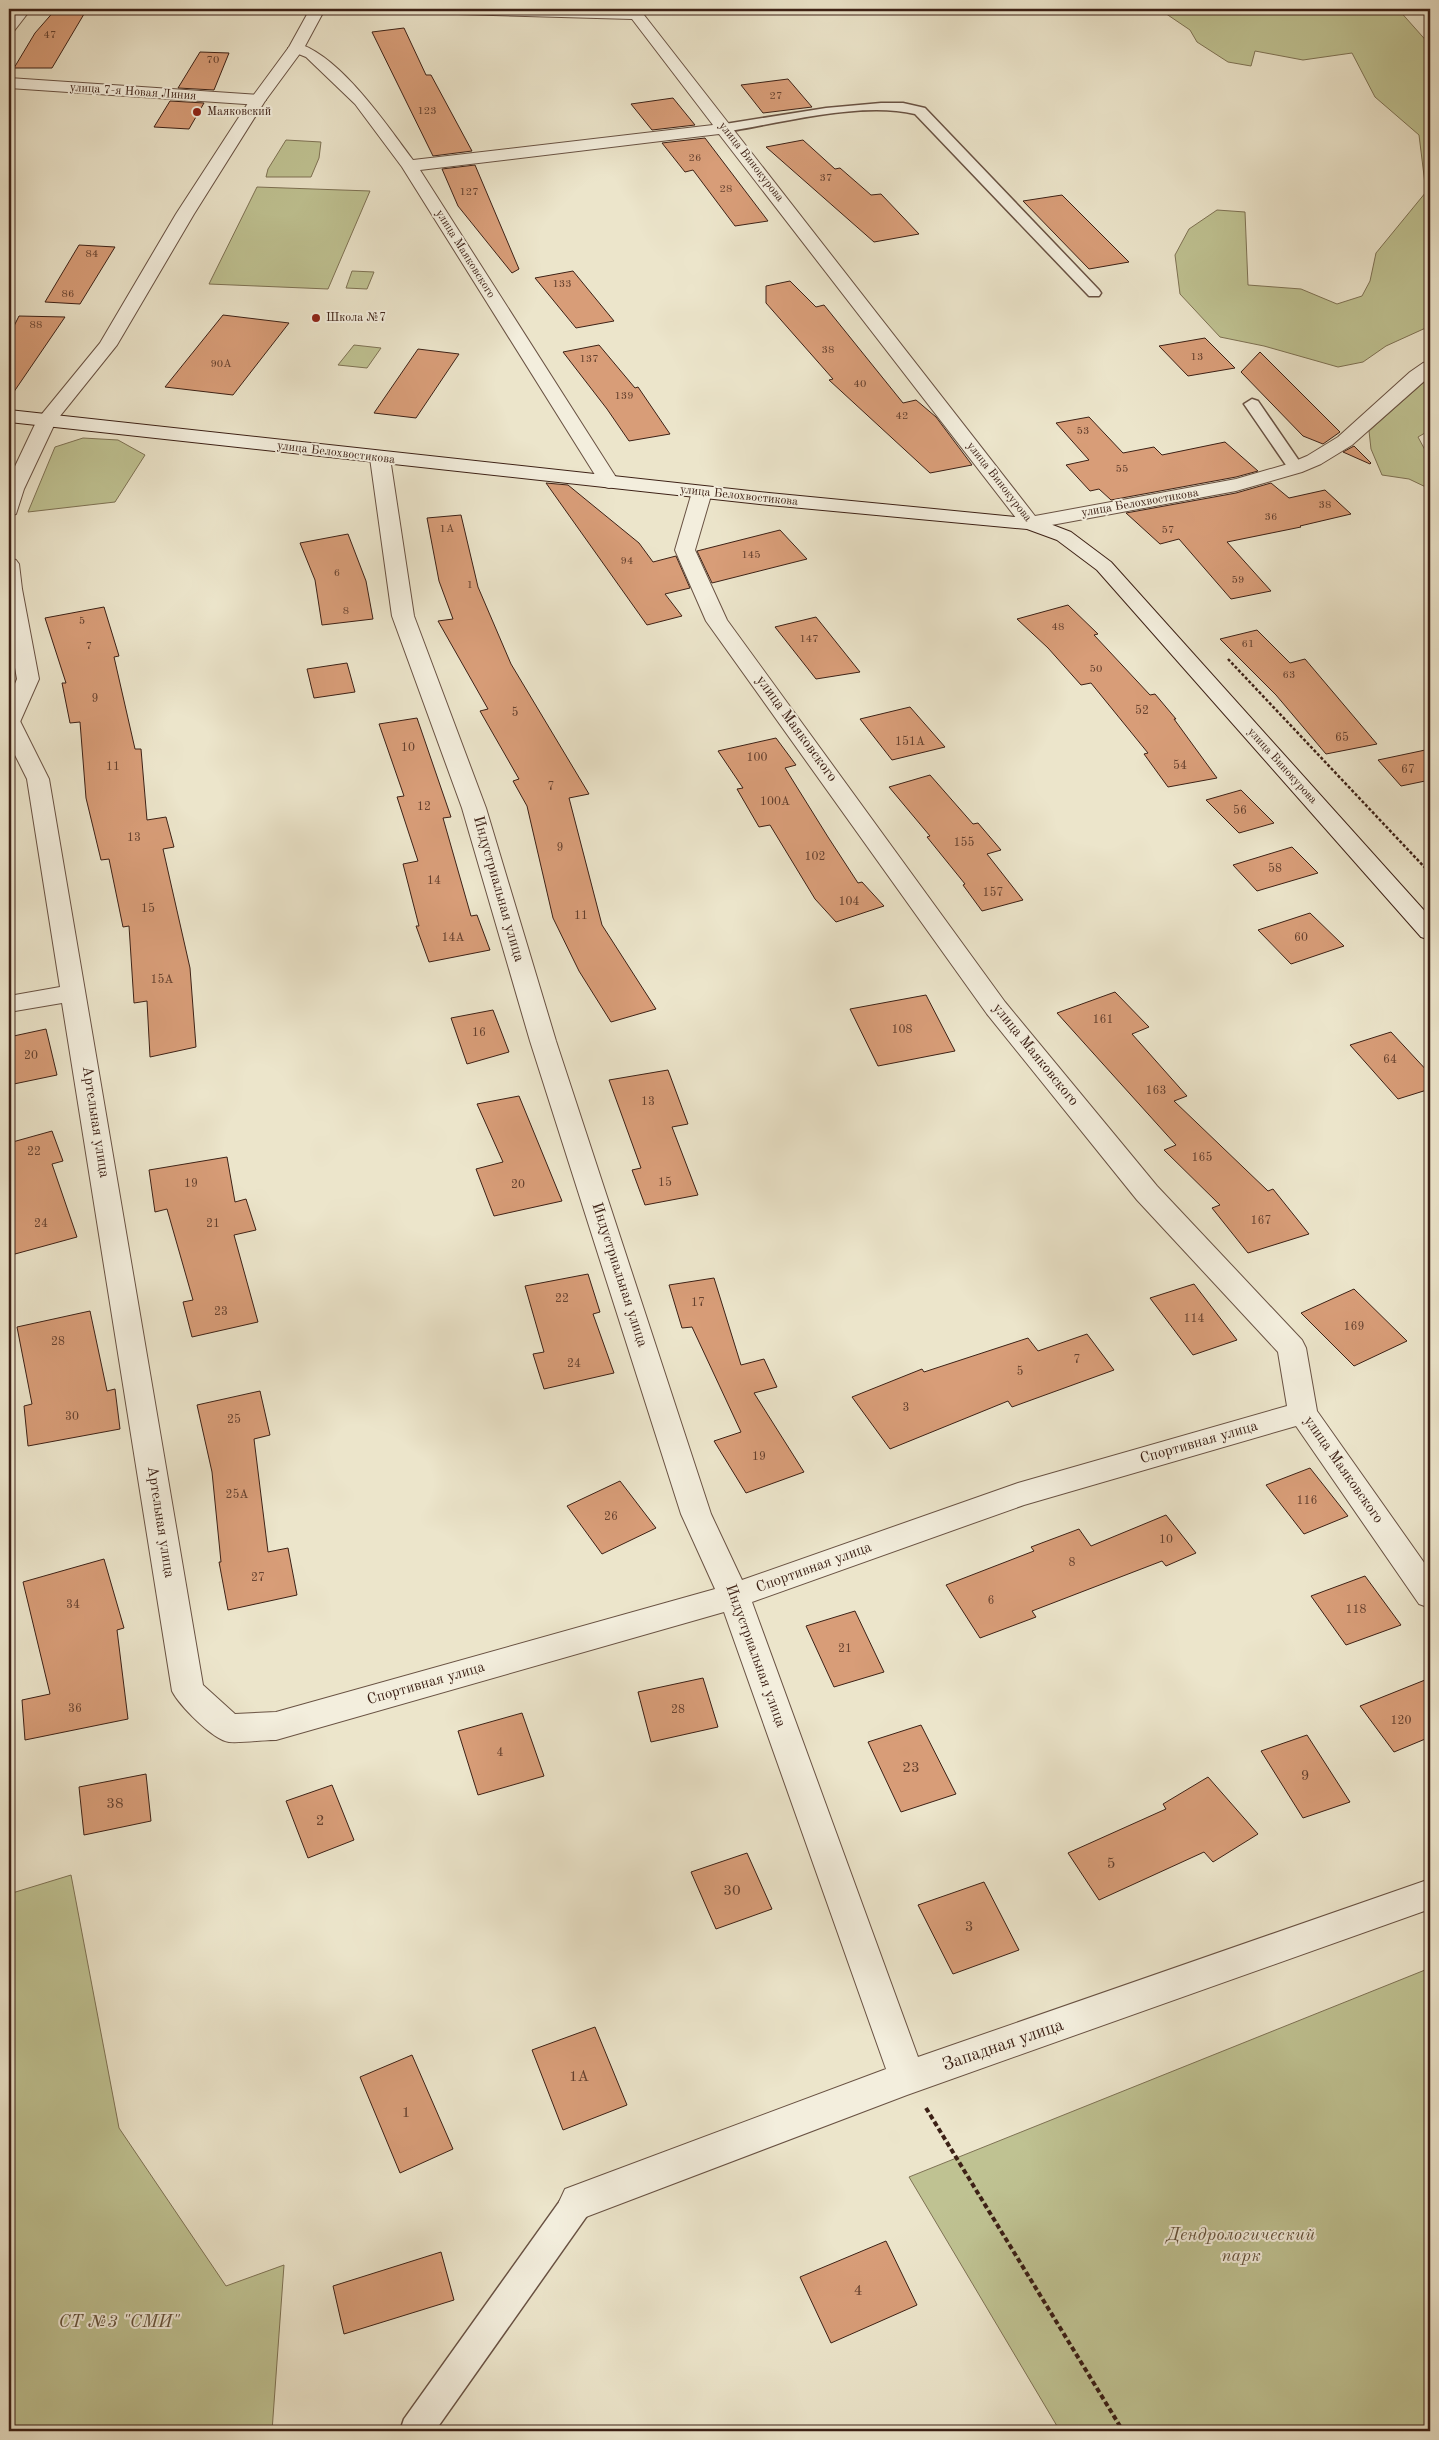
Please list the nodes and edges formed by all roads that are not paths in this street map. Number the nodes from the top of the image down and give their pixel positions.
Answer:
1 (23, 9) edge
2 (317, 9) edge
3 (458, 9) edge
4 (636, 12) edge
5 (9, 28) edge
6 (296, 48) junction
7 (9, 84) edge
8 (258, 100) junction
9 (725, 128) junction
10 (409, 166) junction
11 (1094, 293) dead end
12 (1430, 367) edge
13 (1252, 404) dead end
14 (9, 416) edge
15 (47, 420) junction
16 (380, 458) junction
17 (1296, 468) junction
18 (609, 482) junction
19 (702, 492) junction
20 (9, 510) edge
21 (1030, 523) junction
22 (9, 564) edge
23 (9, 722) edge
24 (1430, 932) edge
25 (74, 993) junction
26 (9, 1004) edge
27 (1303, 1413) junction
28 (1430, 1595) edge
29 (734, 1596) junction
30 (188, 1691) joint
31 (1430, 1894) edge
32 (907, 2078) junction
33 (578, 2202) joint
34 (416, 2431) edge

1 - 5 street
2 - 6 street
3 - 4 street
4 - 9 street, улица Винокурова
6 - 8 street
6 - 10 street, улица Маяковского
7 - 8 street, улица 7-я Новая Линия
8 - 15 street
9 - 10 street
9 - 11 lane
9 - 21 street, улица Винокурова
10 - 18 street, улица Маяковского
12 - 17 street, улица Белохвостикова
13 - 17 lane
14 - 15 street, улица Белохвостикова
15 - 16 street, улица Белохвостикова
15 - 20 street
16 - 18 street, улица Белохвостикова
16 - 29 street, Индустриальная улица
17 - 21 street, улица Белохвостикова
18 - 19 street, улица Белохвостикова
19 - 21 street, улица Белохвостикова
19 - 27 street, улица Маяковского
21 - 24 street, улица Винокурова
22 - 23 street, Артельная улица
23 - 25 street, Артельная улица
25 - 26 street
25 - 30 street, Артельная улица
27 - 28 street, улица Маяковского
27 - 29 street, Спортивная улица
29 - 30 street, Спортивная улица
29 - 32 street, Индустриальная улица
31 - 32 street, Западная улица
32 - 33 street, Западная улица
33 - 34 lane

